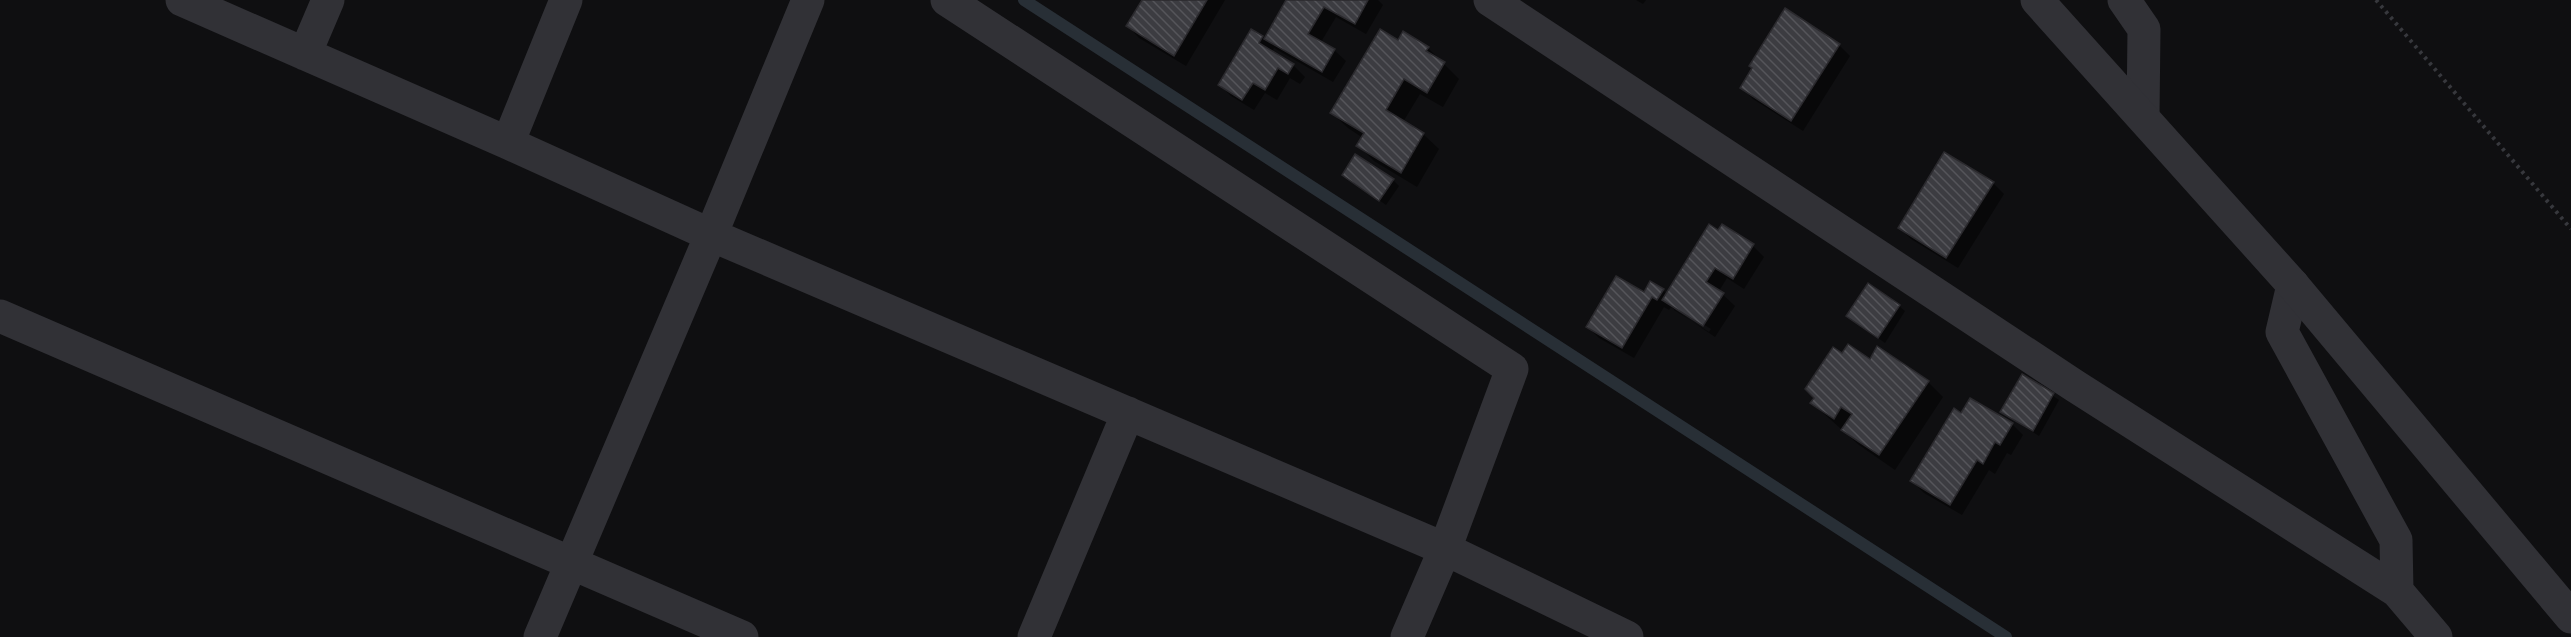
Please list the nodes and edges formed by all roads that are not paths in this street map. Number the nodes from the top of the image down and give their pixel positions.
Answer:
1 (182, 0) edge
2 (328, 0) edge
3 (566, 0) edge
4 (808, 0) edge
5 (947, 0) edge
6 (1490, 0) edge
7 (2037, 0) edge
8 (2124, 0) edge
9 (305, 54) junction
10 (2143, 116) junction
11 (508, 143) junction
12 (711, 235) junction
13 (2293, 285) junction
14 (0, 316) edge
15 (1128, 413) junction
16 (1445, 549) junction
17 (572, 562) junction
18 (2397, 591) junction
19 (2571, 617) edge
20 (540, 637) edge
21 (742, 637) edge
22 (1034, 637) edge
23 (1407, 637) edge
24 (1627, 637) edge
25 (2436, 637) edge

1 - 9 street
2 - 9 street
3 - 11 street
4 - 12 street
5 - 16 street
6 - 18 street
7 - 10 street
8 - 10 street
9 - 11 street
10 - 13 street
11 - 12 street
12 - 15 street
12 - 17 street
13 - 18 street
13 - 19 street
14 - 17 street
15 - 16 street
15 - 22 street
16 - 23 street
16 - 24 street
17 - 20 street
17 - 21 street
18 - 25 street

